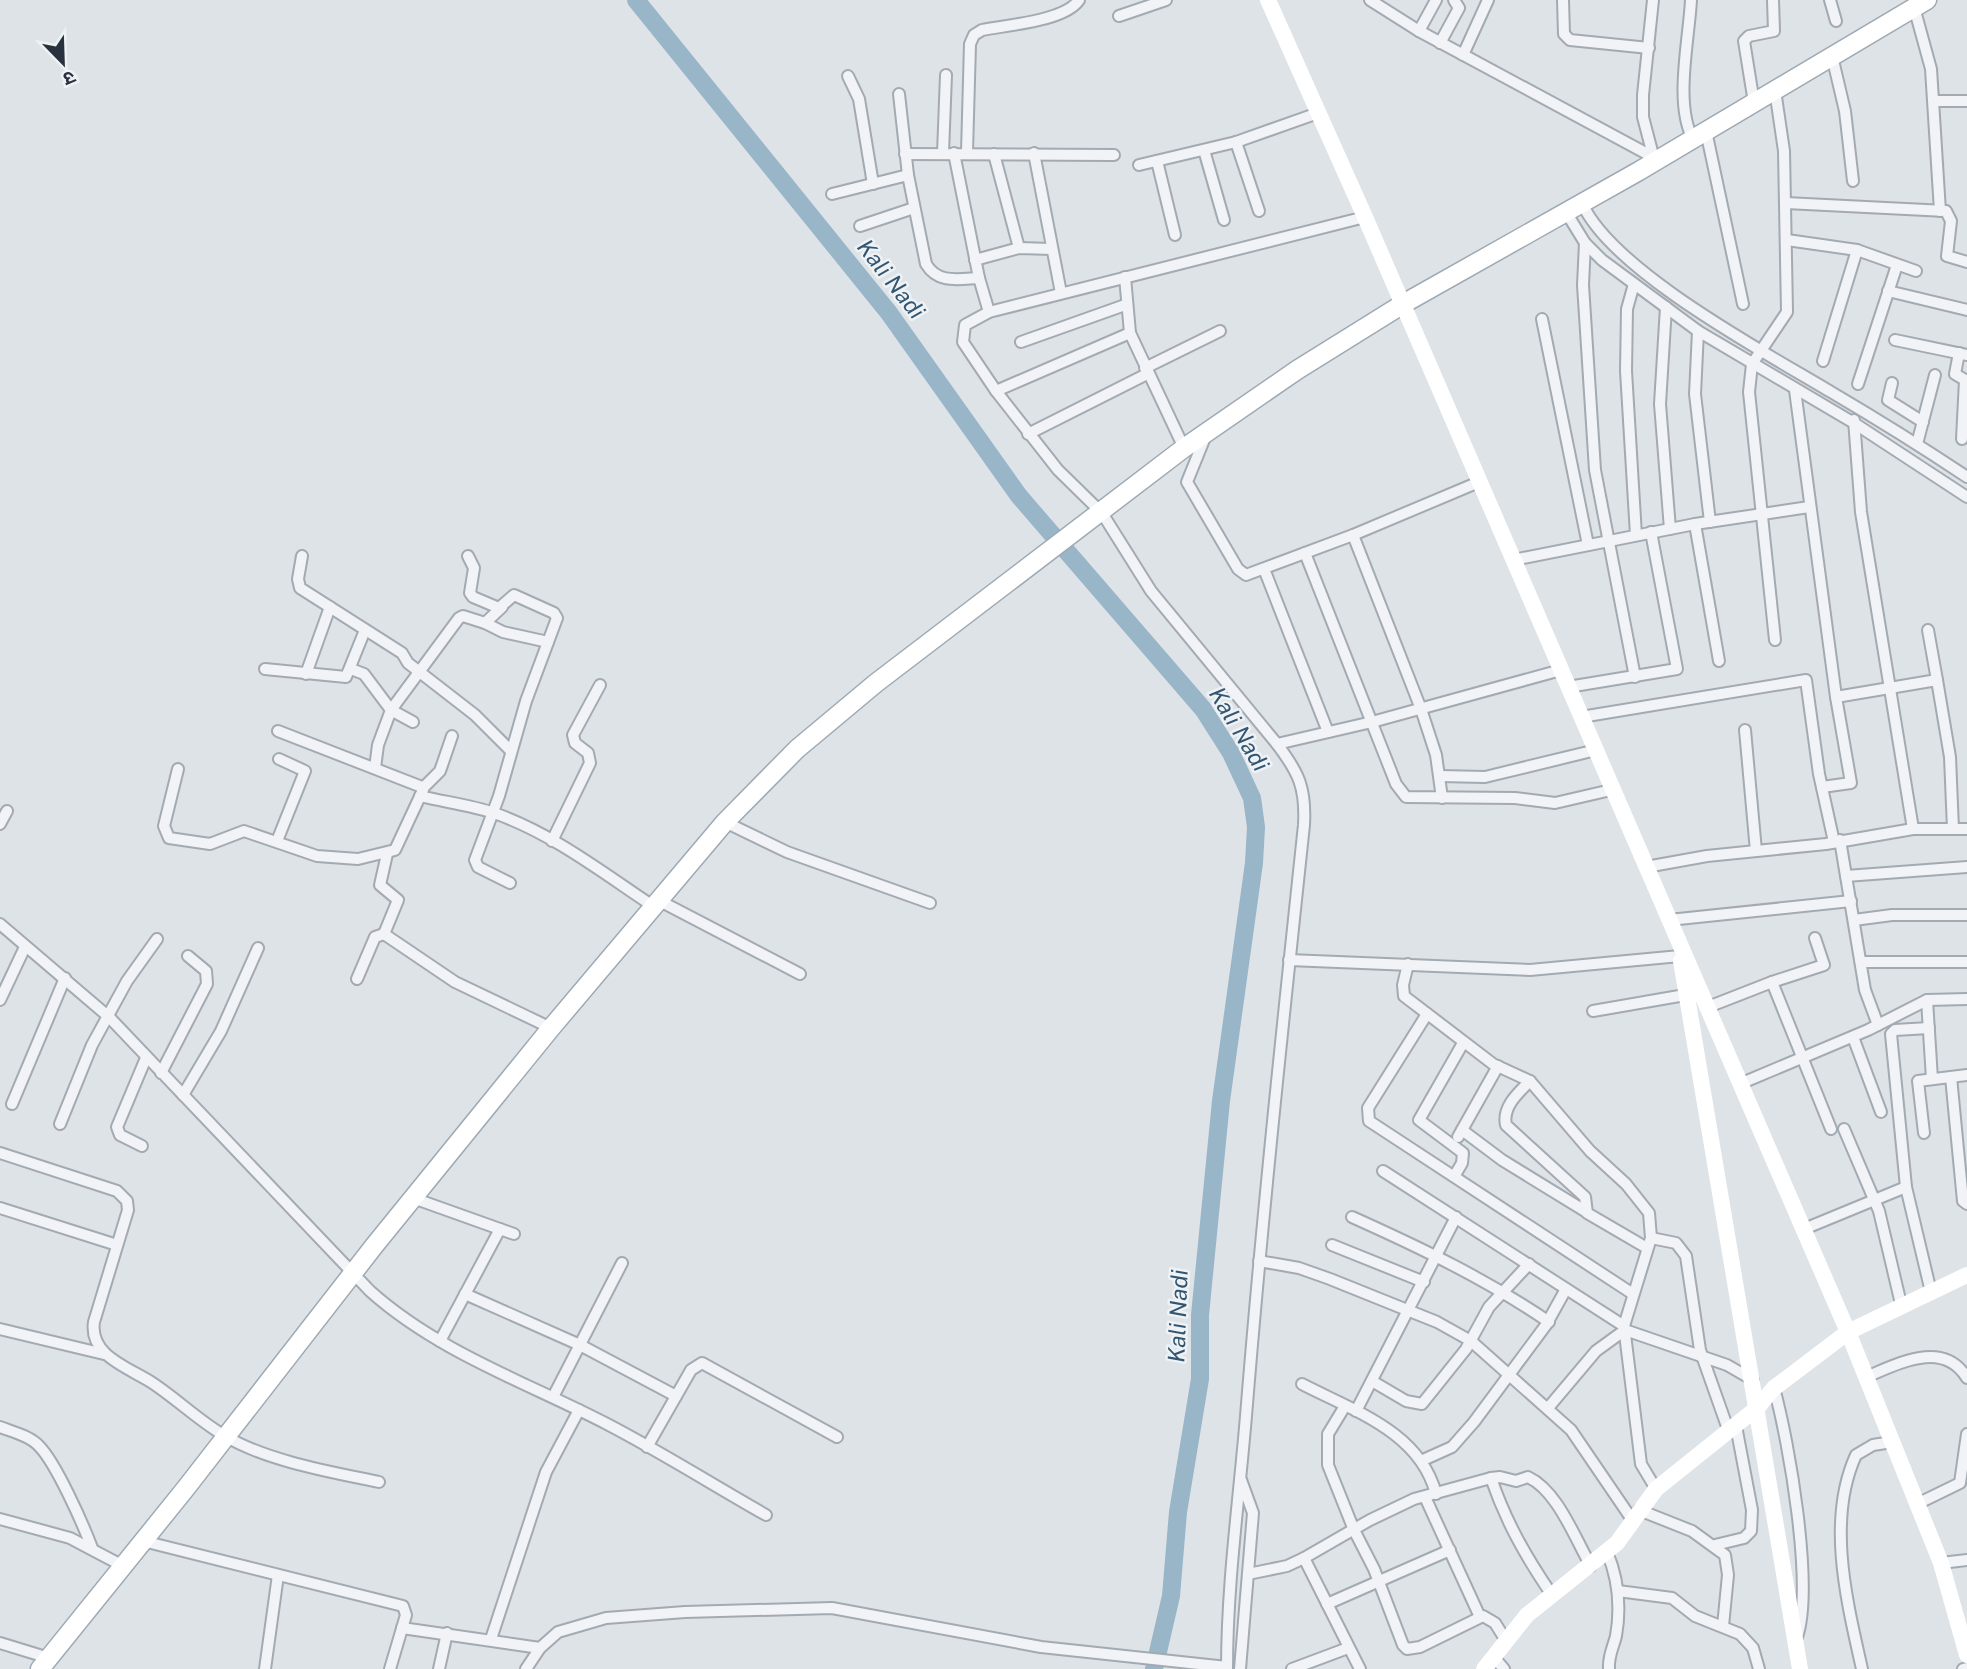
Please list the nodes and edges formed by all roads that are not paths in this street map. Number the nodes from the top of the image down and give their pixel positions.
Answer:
1 (1079, 0) edge
2 (1166, 0) edge
3 (1268, 0) edge
4 (1370, 0) edge
5 (1436, 0) edge
6 (1454, 0) edge
7 (1488, 0) edge
8 (1563, 0) edge
9 (1654, 0) edge
10 (1691, 0) edge
11 (1773, 0) edge
12 (1830, 0) edge
13 (1921, 3) edge
14 (1119, 16) dead end
15 (1836, 21) dead end
16 (1419, 31) junction
17 (1440, 43) junction
18 (1649, 48) junction
19 (1463, 55) junction
20 (1832, 56) junction
21 (946, 75) dead end
22 (848, 76) dead end
23 (1775, 90) junction
24 (899, 94) dead end
25 (1934, 101) junction
26 (1967, 101) edge
27 (1754, 103) junction
28 (1318, 113) junction
29 (1700, 135) junction
30 (1236, 142) junction
31 (1204, 150) junction
32 (967, 152) junction
33 (948, 153) junction
34 (1034, 153) junction
35 (905, 154) junction
36 (994, 154) junction
37 (1114, 155) dead end
38 (1654, 159) junction
39 (1157, 160) junction
40 (1139, 164) dead end
41 (908, 174) junction
42 (1853, 181) dead end
43 (873, 184) junction
44 (832, 194) dead end
45 (1582, 203) junction
46 (1786, 203) junction
47 (914, 208) junction
48 (1259, 211) dead end
49 (1940, 211) junction
50 (1566, 212) junction
51 (1365, 217) junction
52 (1224, 220) dead end
53 (860, 226) dead end
54 (1175, 235) dead end
55 (1787, 240) junction
56 (1585, 243) junction
57 (1019, 248) junction
58 (1052, 248) junction
59 (1857, 250) junction
60 (975, 260) junction
61 (1967, 262) edge
62 (1897, 265) junction
63 (1916, 271) dead end
64 (1125, 277) junction
65 (1634, 284) junction
66 (981, 288) junction
67 (1888, 291) junction
68 (1061, 293) junction
69 (1403, 304) junction
70 (1743, 304) dead end
71 (1125, 305) junction
72 (1666, 307) junction
73 (1967, 310) edge
74 (989, 312) junction
75 (1542, 319) dead end
76 (1220, 331) dead end
77 (1698, 331) junction
78 (1130, 333) junction
79 (1895, 340) dead end
80 (1021, 342) dead end
81 (1761, 350) junction
82 (1963, 354) edge
83 (1823, 362) dead end
84 (1752, 364) junction
85 (1146, 371) junction
86 (1936, 375) dead end
87 (1892, 383) dead end
88 (1858, 384) dead end
89 (1795, 390) junction
90 (996, 391) junction
91 (1857, 407) junction
92 (1854, 423) junction
93 (1922, 427) junction
94 (1207, 432) junction
95 (1028, 434) junction
96 (1962, 439) dead end
97 (1917, 444) junction
98 (1184, 449) junction
99 (1967, 477) edge
100 (1479, 481) junction
101 (1967, 496) edge
102 (1809, 508) junction
103 (1762, 514) junction
104 (1096, 517) junction
105 (1710, 522) junction
106 (1695, 524) junction
107 (1670, 529) junction
108 (1651, 532) junction
109 (1353, 535) junction
110 (1636, 535) junction
111 (1609, 540) junction
112 (1588, 545) junction
113 (1305, 553) junction
114 (302, 556) dead end
115 (468, 556) dead end
116 (1513, 560) junction
117 (1264, 569) junction
118 (330, 607) junction
119 (502, 607) junction
120 (485, 623) junction
121 (365, 630) junction
122 (1928, 630) dead end
123 (1775, 640) dead end
124 (548, 642) junction
125 (1718, 661) dead end
126 (265, 669) dead end
127 (351, 669) junction
128 (1561, 670) junction
129 (420, 672) junction
130 (306, 674) junction
131 (1635, 677) junction
132 (1937, 680) junction
133 (600, 685) dead end
134 (1568, 687) junction
135 (1890, 688) junction
136 (1836, 697) junction
137 (1421, 709) junction
138 (391, 710) junction
139 (1581, 717) junction
140 (413, 722) dead end
141 (1372, 722) junction
142 (1745, 730) dead end
143 (278, 731) dead end
144 (1328, 732) junction
145 (452, 736) dead end
146 (1277, 744) junction
147 (510, 750) junction
148 (1596, 750) junction
149 (279, 759) dead end
150 (375, 768) junction
151 (178, 769) dead end
152 (1440, 776) junction
153 (1822, 787) junction
154 (1611, 790) junction
155 (422, 792) junction
156 (1442, 798) junction
157 (6, 811) dead end
158 (494, 812) junction
159 (725, 822) junction
160 (0, 824) edge
161 (1913, 829) junction
162 (1953, 829) junction
163 (1967, 829) edge
164 (277, 841) junction
165 (552, 841) junction
166 (1837, 841) junction
167 (1756, 850) junction
168 (387, 855) junction
169 (1647, 867) junction
170 (1967, 867) edge
171 (1846, 876) junction
172 (510, 883) dead end
173 (1851, 901) junction
174 (656, 903) junction
175 (930, 904) dead end
176 (1967, 915) edge
177 (1669, 920) junction
178 (1854, 920) junction
179 (0, 924) edge
180 (384, 934) junction
181 (1815, 938) dead end
182 (157, 939) dead end
183 (25, 947) junction
184 (258, 948) dead end
185 (1679, 948) junction
186 (188, 956) dead end
187 (1289, 960) junction
188 (1861, 962) junction
189 (1967, 962) edge
190 (1408, 964) junction
191 (800, 974) dead end
192 (65, 978) junction
193 (358, 979) dead end
194 (1772, 982) junction
195 (1685, 995) junction
196 (1967, 999) edge
197 (0, 1000) edge
198 (1927, 1000) junction
199 (1708, 1007) junction
200 (1593, 1011) dead end
201 (1427, 1014) junction
202 (109, 1017) junction
203 (1878, 1026) junction
204 (551, 1028) junction
205 (1929, 1028) junction
206 (1853, 1037) junction
207 (1464, 1043) junction
208 (1802, 1056) junction
209 (146, 1058) junction
210 (1498, 1066) junction
211 (160, 1073) junction
212 (1967, 1075) edge
213 (1951, 1077) junction
214 (1932, 1079) junction
215 (1530, 1081) junction
216 (1742, 1083) junction
217 (183, 1095) junction
218 (12, 1104) dead end
219 (1881, 1112) dead end
220 (60, 1124) dead end
221 (1831, 1129) dead end
222 (1844, 1129) dead end
223 (1462, 1130) junction
224 (1924, 1133) dead end
225 (142, 1146) dead end
226 (1454, 1146) junction
227 (0, 1153) edge
228 (1383, 1171) dead end
229 (1455, 1175) junction
230 (1906, 1187) junction
231 (413, 1198) junction
232 (1876, 1200) junction
233 (1967, 1204) edge
234 (0, 1208) edge
235 (1585, 1211) junction
236 (1352, 1217) dead end
237 (1457, 1217) junction
238 (500, 1229) junction
239 (1804, 1229) junction
240 (514, 1234) dead end
241 (1649, 1243) junction
242 (117, 1245) junction
243 (1332, 1245) dead end
244 (1437, 1255) junction
245 (1259, 1261) junction
246 (622, 1262) dead end
247 (1529, 1264) junction
248 (353, 1273) junction
249 (1967, 1275) edge
250 (1424, 1282) junction
251 (1566, 1289) junction
252 (1504, 1292) junction
253 (1931, 1292) junction
254 (466, 1294) junction
255 (1633, 1294) junction
256 (1902, 1304) junction
257 (1410, 1312) junction
258 (1549, 1322) junction
259 (1625, 1328) junction
260 (0, 1329) edge
261 (1848, 1332) junction
262 (440, 1341) junction
263 (1471, 1341) junction
264 (580, 1345) junction
265 (104, 1353) junction
266 (1703, 1358) junction
267 (1510, 1374) junction
268 (1866, 1377) junction
269 (1967, 1378) edge
270 (1753, 1380) junction
271 (1372, 1381) junction
272 (1302, 1384) dead end
273 (1774, 1388) junction
274 (676, 1395) junction
275 (553, 1397) junction
276 (1548, 1408) junction
277 (1757, 1408) junction
278 (1351, 1409) junction
279 (579, 1410) junction
280 (0, 1427) edge
281 (1733, 1429) junction
282 (1967, 1434) edge
283 (226, 1437) junction
284 (837, 1437) dead end
285 (1892, 1441) junction
286 (647, 1447) junction
287 (1423, 1460) junction
288 (1491, 1478) junction
289 (1241, 1480) junction
290 (379, 1482) dead end
291 (1656, 1489) junction
292 (1430, 1495) junction
293 (1919, 1503) junction
294 (766, 1515) dead end
295 (1636, 1516) junction
296 (0, 1519) edge
297 (1354, 1530) junction
298 (143, 1541) junction
299 (1714, 1545) junction
300 (92, 1548) junction
301 (1450, 1550) junction
302 (1607, 1552) junction
303 (1304, 1558) junction
304 (1967, 1560) edge
305 (1941, 1563) junction
306 (123, 1566) junction
307 (1591, 1566) junction
308 (1248, 1574) junction
309 (278, 1575) junction
310 (1379, 1581) junction
311 (1618, 1591) junction
312 (1552, 1595) junction
313 (1327, 1604) junction
314 (1480, 1617) junction
315 (1723, 1626) junction
316 (402, 1628) junction
317 (447, 1633) junction
318 (491, 1639) junction
319 (1505, 1639) junction
320 (1796, 1642) junction
321 (0, 1643) edge
322 (540, 1648) junction
323 (1348, 1648) junction
324 (1967, 1656) edge
325 (1488, 1662) edge
326 (45, 1663) edge
327 (1227, 1668) edge
328 (265, 1669) edge
329 (390, 1669) edge
330 (439, 1669) edge
331 (526, 1669) edge
332 (1240, 1669) edge
333 (1292, 1669) edge
334 (1360, 1669) edge
335 (1504, 1669) edge
336 (1609, 1669) edge
337 (1759, 1669) edge
338 (1800, 1669) edge
339 (1862, 1669) edge

1 - 32 street
2 - 14 street
3 - 28 street
4 - 16 street
5 - 16 street
6 - 17 street
7 - 19 street
8 - 18 street
9 - 18 street
10 - 29 street
11 - 27 street
12 - 15 street
13 - 20 main road
13 - 25 street
16 - 17 street
17 - 19 street
18 - 38 street
19 - 38 street
20 - 23 main road
20 - 42 street
21 - 33 street
22 - 43 street
23 - 27 main road
23 - 46 street
24 - 35 street
25 - 26 street
25 - 49 street
27 - 29 main road
28 - 30 street
28 - 51 street
29 - 38 main road
29 - 70 street
30 - 31 street
30 - 48 street
31 - 39 street
31 - 52 street
32 - 33 street
32 - 36 street
33 - 35 street
33 - 60 street
34 - 36 street
34 - 37 street
34 - 58 street
35 - 41 street
36 - 57 street
38 - 45 main road
39 - 40 street
39 - 54 street
41 - 43 street
41 - 47 street
43 - 44 street
45 - 50 main road
45 - 81 street
46 - 49 street
46 - 55 street
47 - 53 street
47 - 66 street
49 - 61 street
50 - 56 street
50 - 69 main road
51 - 64 street
51 - 69 street
55 - 59 street
55 - 81 street
56 - 65 street
56 - 111 street
57 - 58 street
57 - 60 street
58 - 68 street
59 - 62 street
59 - 83 street
60 - 66 street
62 - 63 street
62 - 67 street
64 - 68 street
64 - 71 street
65 - 72 street
65 - 110 street
66 - 74 street
67 - 73 street
67 - 88 street
68 - 74 street
69 - 94 main road
69 - 100 street
71 - 78 street
71 - 80 street
72 - 77 street
72 - 107 street
74 - 90 street
75 - 112 street
76 - 85 street
77 - 84 street
77 - 105 street
78 - 85 street
78 - 90 street
79 - 82 street
81 - 84 street
81 - 91 street
82 - 96 street
84 - 89 street
84 - 103 street
85 - 95 street
85 - 98 street
86 - 93 street
87 - 93 street
89 - 92 street
89 - 102 street
90 - 95 street
91 - 92 street
91 - 97 street
92 - 101 street
92 - 135 street
93 - 97 street
94 - 98 main road
94 - 117 street
95 - 104 street
97 - 99 street
98 - 104 main road
100 - 109 street
100 - 116 street
102 - 103 street
102 - 136 street
103 - 105 street
103 - 123 street
104 - 146 street
104 - 159 main road
105 - 106 street
106 - 107 street
106 - 125 street
107 - 108 street
108 - 110 street
108 - 131 street
109 - 113 street
109 - 137 street
110 - 111 street
111 - 112 street
111 - 131 street
112 - 116 street
113 - 117 street
113 - 141 street
114 - 118 street
115 - 119 street
116 - 128 street
117 - 144 street
118 - 121 street
118 - 130 street
119 - 120 street
119 - 124 street
120 - 124 street
120 - 129 street
121 - 127 street
121 - 129 street
122 - 132 street
124 - 147 street
126 - 130 street
127 - 130 street
127 - 138 street
128 - 134 street
128 - 137 street
129 - 138 street
129 - 147 street
131 - 134 street
132 - 135 street
132 - 162 street
133 - 165 street
134 - 139 street
135 - 136 street
135 - 161 street
136 - 153 street
137 - 141 street
137 - 152 street
138 - 140 street
138 - 150 street
139 - 148 street
139 - 153 street
141 - 144 street
141 - 156 street
142 - 167 street
143 - 150 street
144 - 146 street
145 - 155 street
146 - 187 street
147 - 158 street
148 - 152 street
148 - 154 street
149 - 164 street
150 - 155 street
151 - 164 street
152 - 156 street
153 - 166 street
154 - 156 street
154 - 169 street
155 - 158 street
155 - 168 street
157 - 160 street
158 - 165 street
158 - 172 street
159 - 174 main road
159 - 175 street
161 - 162 street
161 - 166 street
162 - 163 street
164 - 168 street
165 - 174 street
166 - 167 street
166 - 171 street
167 - 169 street
168 - 180 street
169 - 177 street
170 - 171 street
171 - 173 street
173 - 177 street
173 - 178 street
174 - 191 street
174 - 204 main road
176 - 178 street
177 - 185 street
178 - 188 street
179 - 183 street
180 - 193 street
180 - 204 street
181 - 194 street
182 - 202 street
183 - 192 street
183 - 197 street
184 - 217 street
185 - 190 street
185 - 195 street
185 - 199 street
186 - 211 street
187 - 190 street
187 - 245 street
188 - 189 street
188 - 203 street
190 - 201 street
192 - 202 street
192 - 218 street
194 - 199 street
194 - 208 street
195 - 200 street
195 - 270 street
196 - 198 street
198 - 203 street
198 - 205 street
199 - 216 street
201 - 207 street
201 - 229 street
202 - 209 street
202 - 220 street
203 - 206 street
204 - 231 main road
205 - 214 street
205 - 230 street
206 - 208 street
206 - 219 street
207 - 210 street
207 - 226 street
208 - 216 street
208 - 221 street
209 - 211 street
209 - 225 street
210 - 215 street
210 - 223 street
211 - 217 street
212 - 213 street
213 - 214 street
213 - 233 street
214 - 224 street
215 - 235 street
215 - 241 street
216 - 239 street
217 - 248 street
222 - 232 street
223 - 226 street
223 - 235 street
226 - 229 street
227 - 242 street
228 - 237 street
229 - 255 street
230 - 232 street
230 - 253 street
231 - 238 street
231 - 248 main road
232 - 239 street
232 - 256 street
234 - 242 street
235 - 241 street
236 - 244 street
237 - 244 street
237 - 247 street
238 - 240 street
238 - 254 street
239 - 261 street
241 - 255 street
241 - 266 street
242 - 265 street
243 - 250 street
244 - 250 street
244 - 252 street
245 - 257 street
245 - 289 street
246 - 264 street
247 - 251 street
247 - 252 street
248 - 262 street
248 - 283 main road
249 - 253 street
250 - 257 street
251 - 258 street
251 - 259 street
252 - 258 street
252 - 263 street
253 - 256 street
254 - 262 street
254 - 264 street
255 - 259 street
256 - 261 street
257 - 263 street
257 - 271 street
258 - 267 street
259 - 266 street
259 - 276 street
259 - 291 street
260 - 265 street
261 - 268 street
261 - 273 street
262 - 275 street
263 - 267 street
263 - 271 street
264 - 274 street
264 - 275 street
265 - 283 street
266 - 270 street
266 - 281 street
267 - 276 street
267 - 287 street
268 - 269 street
268 - 285 street
270 - 277 street
271 - 278 street
272 - 278 street
273 - 277 street
273 - 320 street
274 - 284 street
274 - 286 street
275 - 279 street
276 - 295 street
277 - 281 street
277 - 320 street
278 - 287 street
278 - 297 street
279 - 286 street
279 - 318 street
280 - 300 street
281 - 291 street
281 - 299 street
282 - 293 street
283 - 290 street
283 - 298 main road
285 - 293 street
285 - 339 street
286 - 294 street
287 - 292 street
288 - 292 street
288 - 307 street
288 - 312 street
289 - 308 street
289 - 327 street
291 - 295 street
292 - 297 street
292 - 301 street
293 - 305 street
295 - 299 street
295 - 302 street
296 - 300 street
297 - 303 street
297 - 310 street
298 - 306 main road
298 - 309 street
299 - 315 street
300 - 306 street
301 - 310 street
301 - 314 street
302 - 307 street
302 - 311 street
303 - 308 street
303 - 313 street
304 - 305 street
305 - 324 street
306 - 326 main road
307 - 312 street
308 - 332 street
309 - 316 street
309 - 328 street
310 - 313 street
310 - 314 street
311 - 315 street
311 - 336 street
312 - 319 street
313 - 323 street
314 - 319 street
315 - 337 street
316 - 317 street
316 - 329 street
317 - 318 street
317 - 330 street
318 - 322 street
319 - 325 street
320 - 338 street
321 - 326 street
322 - 327 street
322 - 331 street
323 - 333 street
323 - 334 street
325 - 335 street

